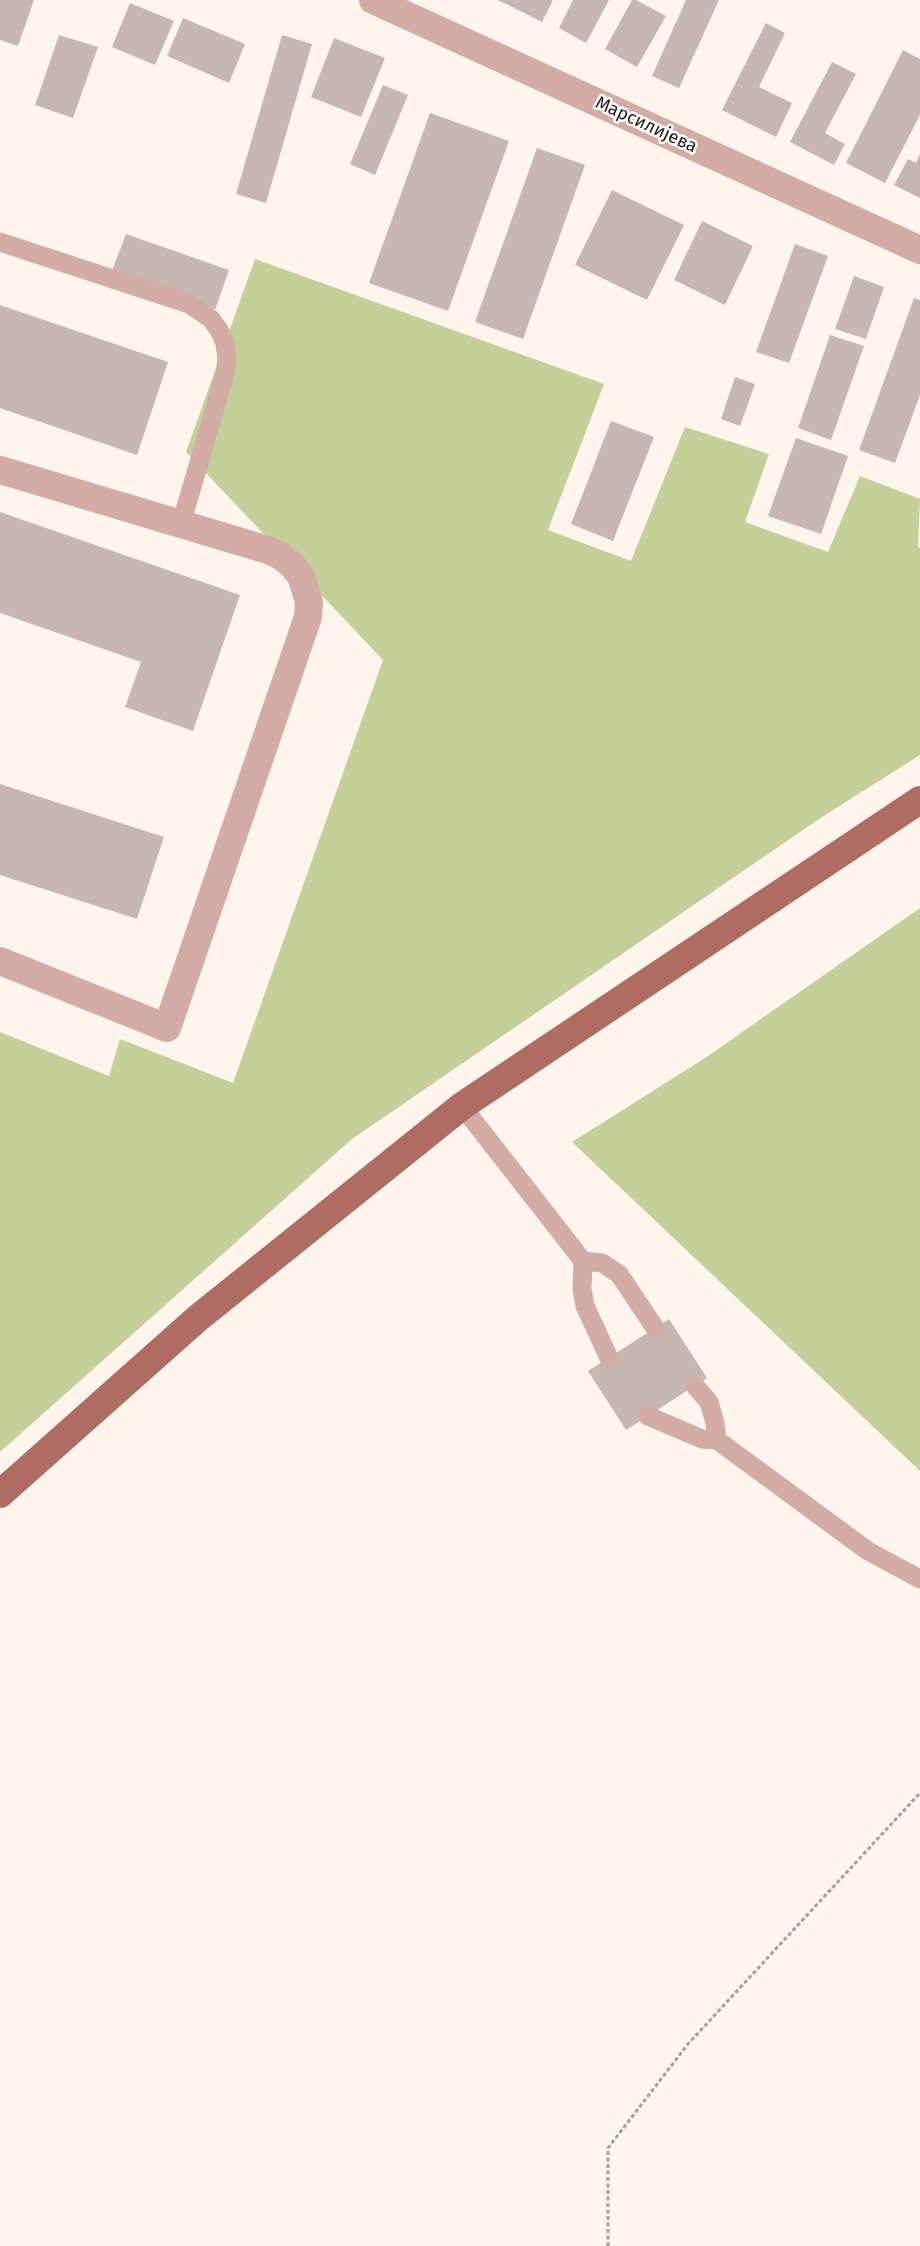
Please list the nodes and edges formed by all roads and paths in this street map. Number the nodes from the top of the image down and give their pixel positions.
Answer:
1 (373, 0) edge
2 (0, 242) edge
3 (920, 250) edge
4 (0, 470) edge
5 (181, 524) junction
6 (920, 800) edge
7 (0, 961) edge
8 (462, 1106) junction
9 (583, 1261) junction
10 (655, 1328) dead end
11 (609, 1358) dead end
12 (695, 1386) dead end
13 (648, 1416) dead end
14 (717, 1440) junction
15 (0, 1494) edge
16 (920, 1579) edge
17 (920, 1793) edge
18 (608, 2246) edge

1 - 3 street, Марсилијева
2 - 5 lane
4 - 5 street
5 - 7 street
6 - 8 main road
8 - 9 lane
8 - 15 main road
9 - 10 lane
9 - 11 lane
12 - 14 lane
13 - 14 lane
14 - 16 lane
17 - 18 path

